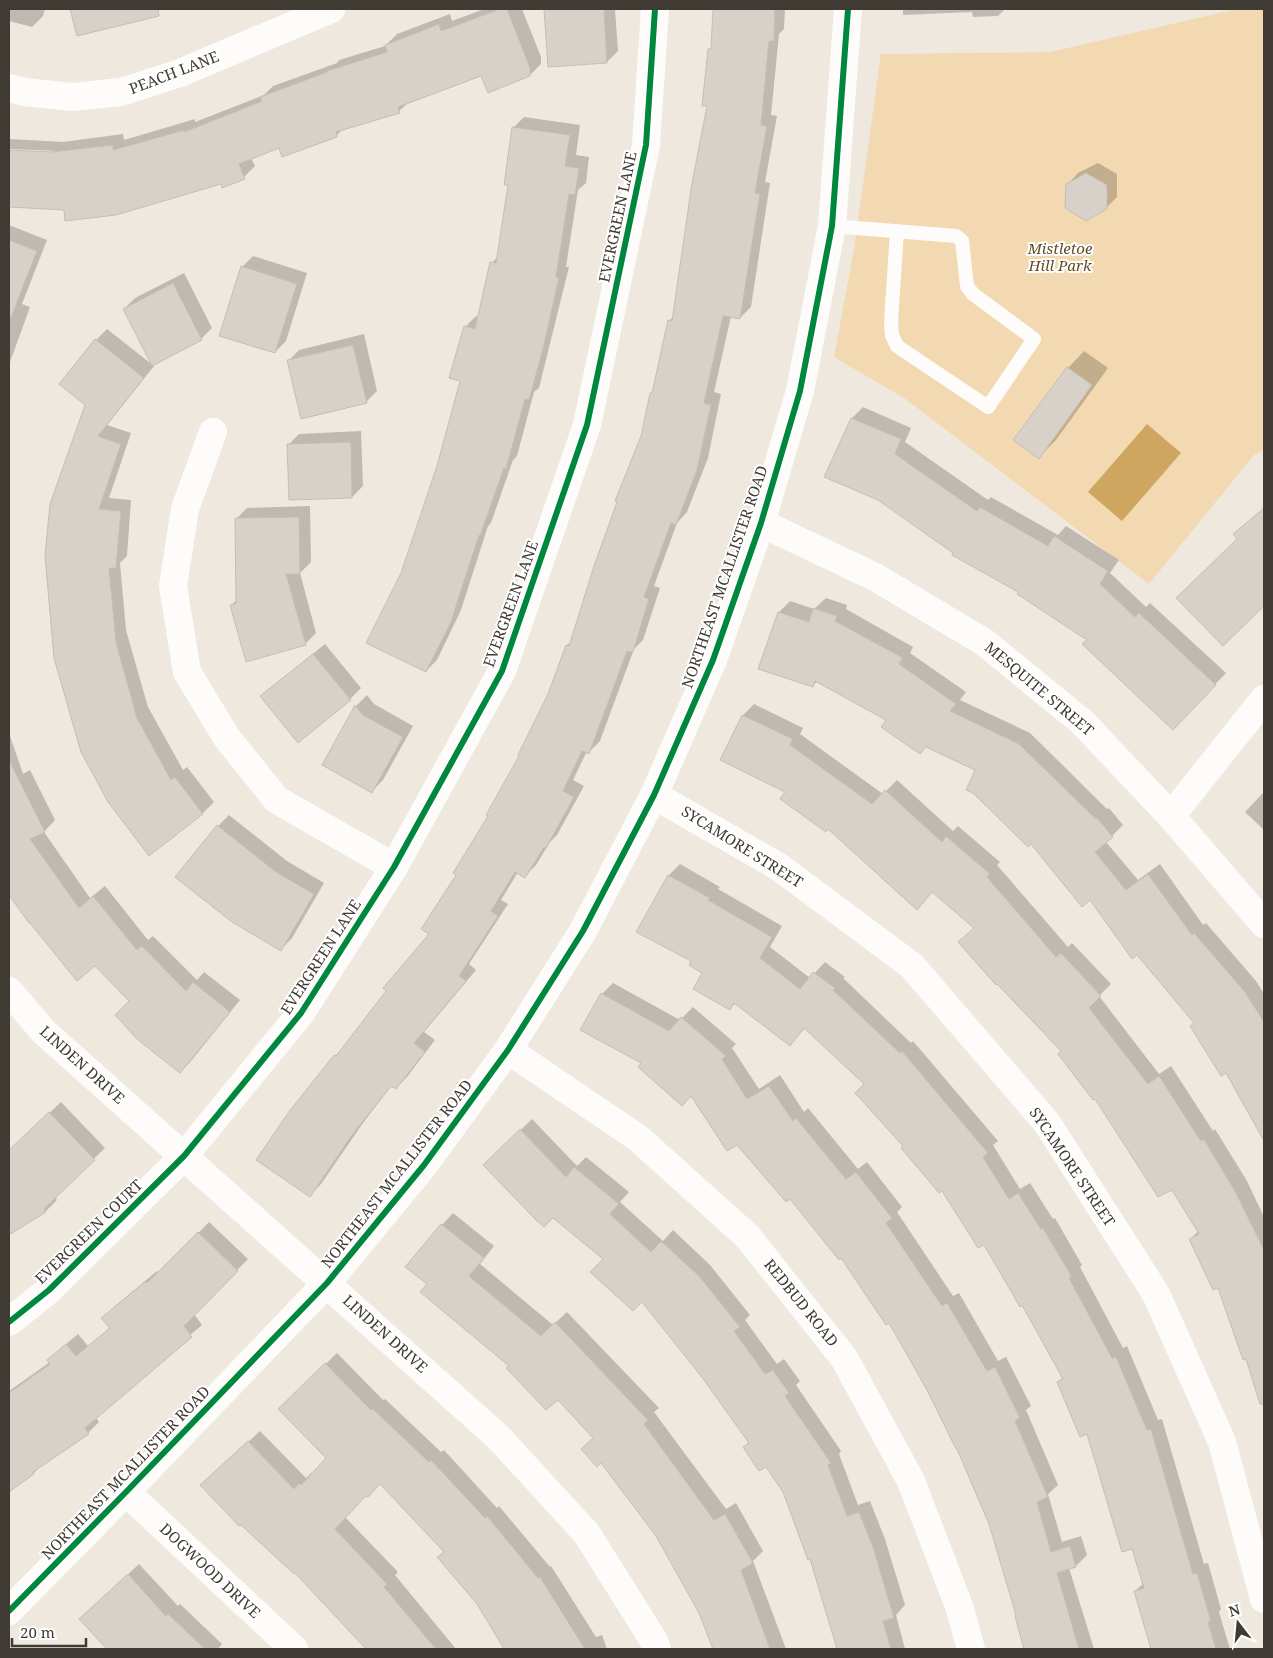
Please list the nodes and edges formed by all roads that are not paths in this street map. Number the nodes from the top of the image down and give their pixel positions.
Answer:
1 (331, 9) edge
2 (655, 9) edge
3 (848, 9) edge
4 (9, 88) edge
5 (832, 226) junction
6 (897, 231) junction
7 (213, 432) dead end
8 (761, 523) junction
9 (1264, 699) edge
10 (654, 795) junction
11 (1171, 816) junction
12 (394, 867) junction
13 (1264, 924) edge
14 (9, 991) edge
15 (508, 1050) junction
16 (184, 1156) junction
17 (327, 1283) junction
18 (9, 1322) edge
19 (126, 1492) junction
20 (1264, 1599) edge
21 (9, 1611) edge
22 (294, 1649) edge
23 (657, 1649) edge
24 (971, 1649) edge

1 - 4 street, PEACH LANE
2 - 12 street, EVERGREEN LANE
3 - 5 street, NORTHEAST MCALLISTER ROAD
5 - 6 lane
5 - 8 street, NORTHEAST MCALLISTER ROAD
6 - 6 lane
7 - 12 street
8 - 10 street, NORTHEAST MCALLISTER ROAD
8 - 11 street, MESQUITE STREET
9 - 11 street
10 - 15 street, NORTHEAST MCALLISTER ROAD
10 - 20 street, SYCAMORE STREET
11 - 13 street, MESQUITE STREET
12 - 16 street, EVERGREEN LANE
14 - 16 street, LINDEN DRIVE
15 - 17 street, NORTHEAST MCALLISTER ROAD
15 - 24 street, REDBUD ROAD
16 - 17 street, LINDEN DRIVE
16 - 18 street, EVERGREEN COURT
17 - 19 street, NORTHEAST MCALLISTER ROAD
17 - 23 street, LINDEN DRIVE
19 - 21 street, NORTHEAST MCALLISTER ROAD
19 - 22 street, DOGWOOD DRIVE

